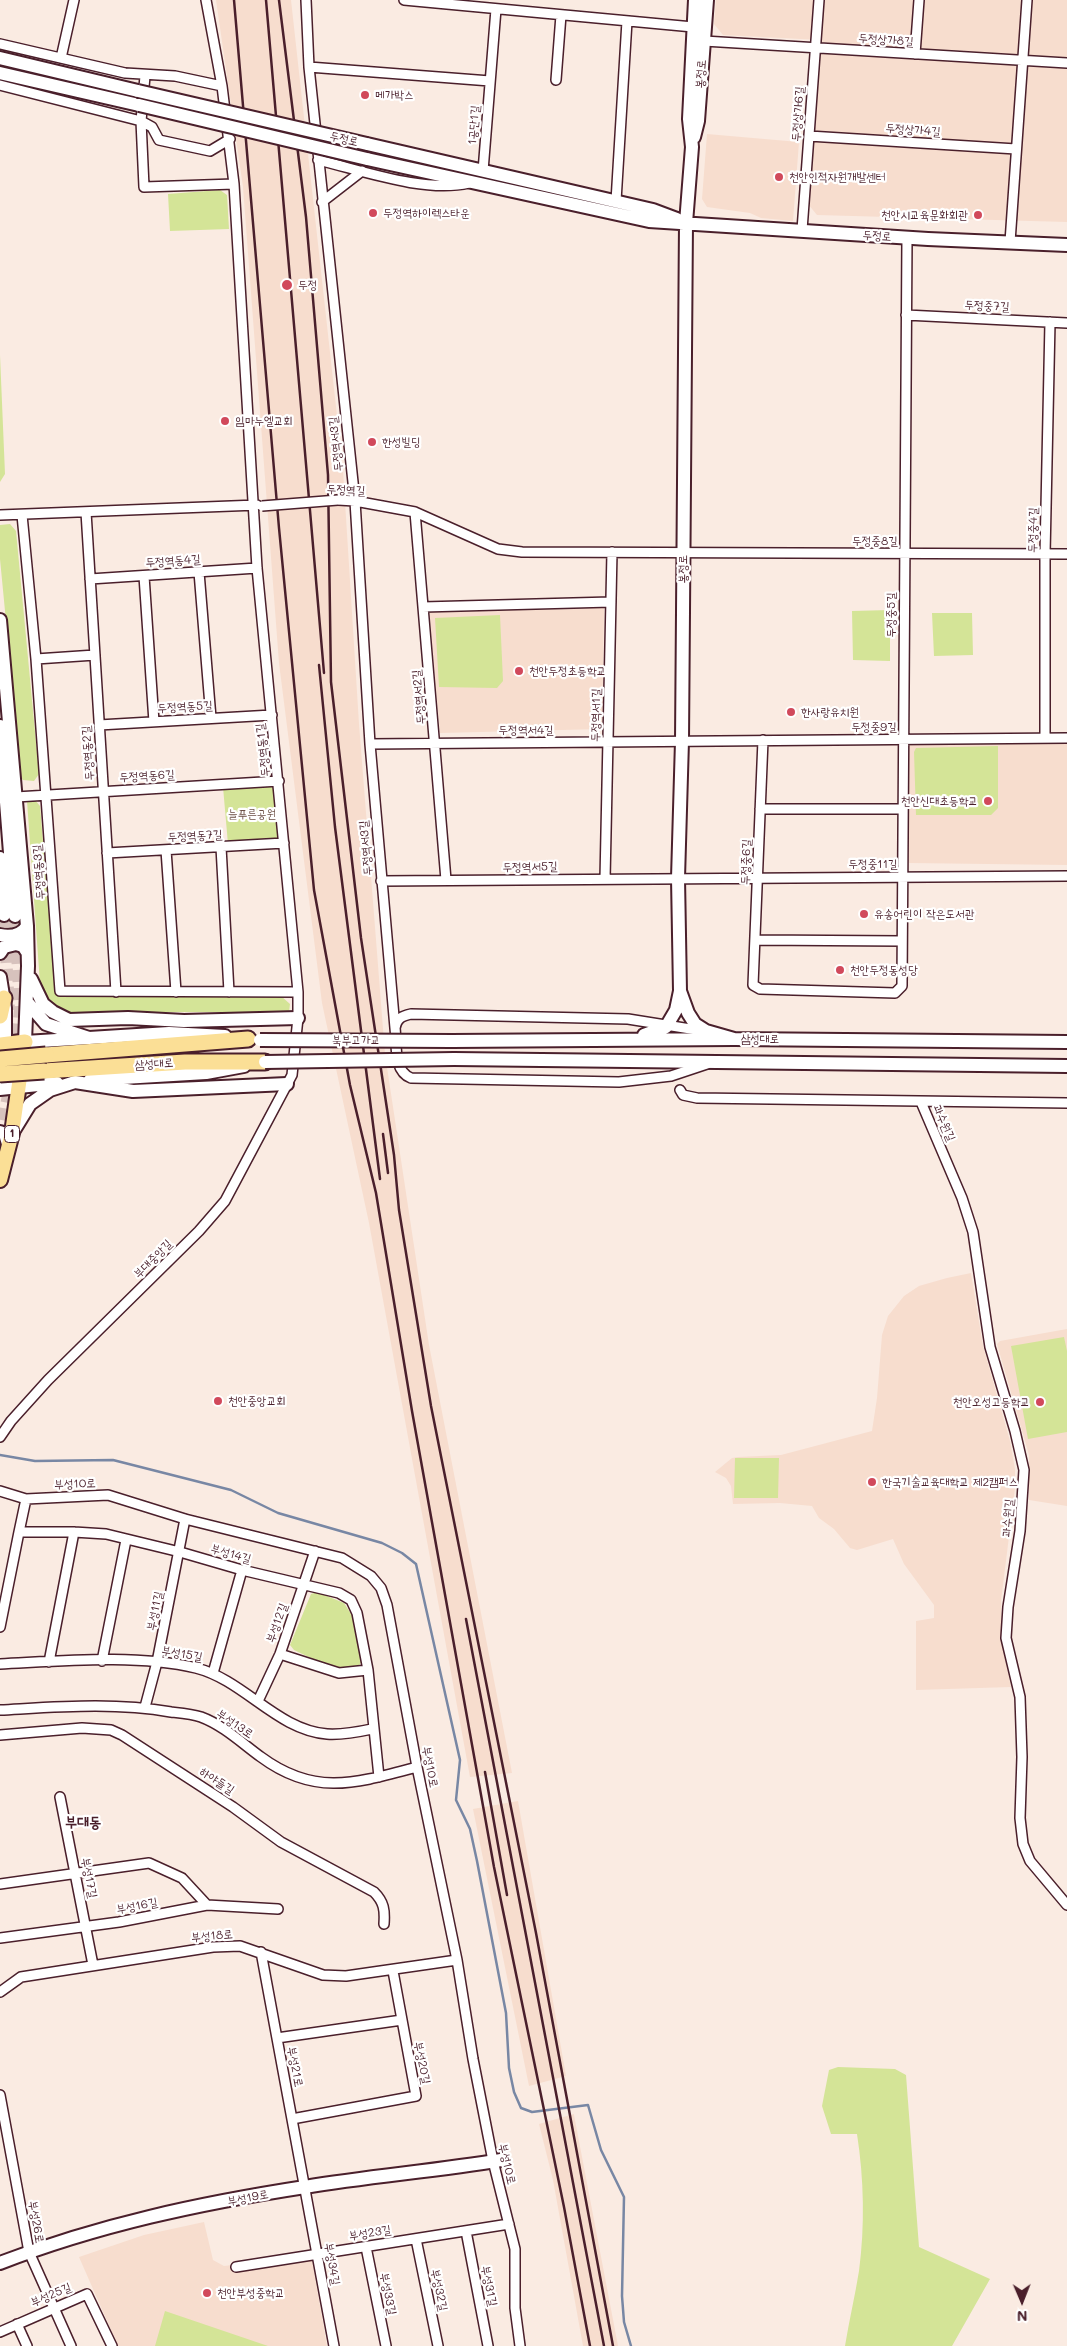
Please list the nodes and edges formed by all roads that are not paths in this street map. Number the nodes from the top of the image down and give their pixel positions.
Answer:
1 (74, 0) edge
2 (206, 0) edge
3 (306, 0) edge
4 (404, 0) edge
5 (694, 0) edge
6 (707, 0) edge
7 (819, 0) edge
8 (919, 0) edge
9 (1027, 0) edge
10 (496, 9) junction
11 (561, 15) junction
12 (627, 21) junction
13 (693, 27) junction
14 (704, 41) junction
15 (0, 44) edge
16 (815, 48) junction
17 (915, 54) junction
18 (4, 58) edge
19 (61, 58) junction
20 (1023, 61) junction
21 (1067, 63) edge
22 (309, 67) junction
23 (0, 73) edge
24 (144, 76) junction
25 (28, 79) junction
26 (556, 80) dead end
27 (490, 81) junction
28 (0, 84) edge
29 (222, 86) junction
30 (141, 121) junction
31 (809, 136) junction
32 (230, 139) junction
33 (692, 147) junction
34 (1016, 149) junction
35 (318, 160) junction
36 (365, 165) junction
37 (483, 171) junction
38 (234, 184) junction
39 (616, 201) junction
40 (322, 202) junction
41 (686, 223) junction
42 (802, 230) junction
43 (907, 238) junction
44 (1010, 242) junction
45 (1067, 245) edge
46 (906, 315) junction
47 (1050, 322) junction
48 (1067, 323) edge
49 (355, 501) junction
50 (257, 505) junction
51 (86, 512) junction
52 (415, 512) junction
53 (0, 515) edge
54 (22, 515) junction
55 (612, 552) junction
56 (683, 553) junction
57 (904, 554) junction
58 (1045, 554) junction
59 (1067, 554) edge
60 (257, 568) junction
61 (200, 572) junction
62 (144, 576) junction
63 (90, 579) junction
64 (611, 602) junction
65 (423, 607) junction
66 (0, 620) edge
67 (95, 655) junction
68 (36, 659) junction
69 (272, 715) junction
70 (211, 718) junction
71 (154, 722) junction
72 (99, 725) junction
73 (0, 726) edge
74 (1045, 738) junction
75 (1067, 738) edge
76 (902, 739) junction
77 (763, 740) junction
78 (682, 741) junction
79 (608, 742) junction
80 (435, 743) junction
81 (370, 744) junction
82 (279, 781) junction
83 (103, 791) junction
84 (46, 795) junction
85 (16, 796) junction
86 (760, 809) junction
87 (902, 809) junction
88 (284, 843) junction
89 (221, 847) junction
90 (166, 850) junction
91 (107, 853) junction
92 (0, 858) edge
93 (1067, 876) edge
94 (901, 877) junction
95 (606, 878) junction
96 (678, 878) junction
97 (758, 878) junction
98 (446, 880) junction
99 (381, 881) junction
100 (27, 926) junction
101 (0, 935) edge
102 (755, 940) junction
103 (902, 942) junction
104 (27, 952) junction
105 (0, 953) edge
106 (28, 966) junction
107 (0, 978) edge
108 (680, 991) junction
109 (899, 991) joint
110 (116, 992) junction
111 (176, 992) junction
112 (229, 992) junction
113 (298, 992) junction
114 (4, 998) junction
115 (392, 1001) junction
116 (27, 1002) junction
117 (411, 1014) junction
118 (0, 1016) edge
119 (298, 1018) junction
120 (666, 1027) junction
121 (395, 1028) junction
122 (706, 1031) junction
123 (89, 1038) junction
124 (254, 1039) junction
125 (629, 1039) junction
126 (734, 1039) junction
127 (452, 1041) joint
128 (25, 1042) junction
129 (1067, 1042) edge
130 (2, 1050) edge
131 (454, 1059) joint
132 (265, 1062) junction
133 (714, 1062) junction
134 (1067, 1066) edge
135 (0, 1074) edge
136 (0, 1079) tunnel mouth
137 (290, 1080) junction
138 (75, 1082) junction
139 (19, 1087) junction
140 (0, 1089) edge
141 (680, 1090) dead end
142 (921, 1102) junction
143 (1067, 1103) edge
144 (7, 1137) edge
145 (0, 1180) edge
146 (0, 1437) edge
147 (0, 1492) edge
148 (26, 1499) junction
149 (185, 1519) junction
150 (19, 1532) junction
151 (74, 1532) junction
152 (126, 1540) junction
153 (315, 1551) junction
154 (180, 1552) junction
155 (242, 1570) junction
156 (304, 1586) junction
157 (0, 1627) edge
158 (280, 1654) junction
159 (102, 1661) junction
160 (49, 1662) junction
161 (157, 1662) junction
162 (0, 1664) edge
163 (368, 1670) junction
164 (214, 1673) junction
165 (258, 1701) junction
166 (145, 1707) junction
167 (0, 1710) edge
168 (372, 1729) junction
169 (0, 1735) edge
170 (417, 1768) junction
171 (379, 1777) junction
172 (60, 1796) dead end
173 (76, 1874) junction
174 (0, 1884) edge
175 (207, 1905) junction
176 (1067, 1905) edge
177 (278, 1909) dead end
178 (384, 1924) dead end
179 (86, 1926) junction
180 (0, 1938) edge
181 (262, 1952) junction
182 (457, 1960) junction
183 (93, 1965) junction
184 (393, 1971) junction
185 (0, 1992) edge
186 (402, 2020) junction
187 (277, 2038) junction
188 (0, 2095) edge
189 (292, 2118) junction
190 (497, 2161) junction
191 (305, 2187) junction
192 (509, 2224) junction
193 (466, 2231) junction
194 (416, 2239) junction
195 (366, 2247) junction
196 (29, 2252) junction
197 (318, 2254) junction
198 (0, 2263) edge
199 (236, 2267) dead end
200 (52, 2308) junction
201 (17, 2324) junction
202 (0, 2332) edge
203 (27, 2346) edge
204 (71, 2346) edge
205 (112, 2346) edge
206 (334, 2346) edge
207 (386, 2346) edge
208 (438, 2346) edge
209 (488, 2346) edge
210 (520, 2346) edge

1 - 19 street
2 - 29 street, 두정역동1길
3 - 22 street, 두정역서3길
4 - 10 street
5 - 13 main road, 봉정로
6 - 14 main road, 봉정로
7 - 16 street, 두정상가6길
8 - 17 street
9 - 20 street
10 - 11 street
10 - 27 street, 1공단1길
11 - 12 street
11 - 26 street
12 - 13 street
12 - 39 street
13 - 33 main road, 봉정로
14 - 16 street, 두정상가8길
14 - 33 main road, 봉정로
15 - 19 street
16 - 17 street, 두정상가8길
16 - 31 street, 두정상가6길
17 - 20 street, 두정상가8길
18 - 37 main road, 두정로, bridge
19 - 24 street
20 - 21 street, 두정상가8길
20 - 34 street
22 - 27 street
22 - 35 street, 두정역서3길
23 - 25 main road, 두정로
24 - 29 street
24 - 30 street
25 - 28 main road
25 - 36 main road, 두정로, bridge
27 - 37 street, 1공단1길
28 - 30 street
29 - 32 street, 두정역동1길
30 - 32 street
30 - 38 street
31 - 34 street, 두정상가4길
31 - 42 street, 두정상가6길
32 - 38 street, 두정역동1길
33 - 41 main road, 봉정로
34 - 44 street
35 - 36 street
35 - 40 street, 두정역서3길
36 - 40 street
36 - 41 main road, 두정로
37 - 39 main road, 두정로
38 - 50 street, 두정역동1길
39 - 41 main road, 두정로
40 - 49 street, 두정역서3길
41 - 42 main road, 두정로
41 - 56 main road, 봉정로
42 - 43 main road, 두정로
43 - 44 main road, 두정로
43 - 46 street, 두정중5길
44 - 45 main road, 두정로
46 - 47 street, 두정중7길
46 - 57 street, 두정중5길
47 - 48 street, 두정중7길
47 - 58 street, 두정중4길
49 - 50 street, 두정역길, bridge
49 - 52 street, 두정역길
49 - 81 street, 두정역서3길
50 - 51 street, 두정역길
50 - 60 street, 두정역동1길
51 - 54 street, 두정역길
51 - 63 street, 두정역동2길
52 - 55 street, 두정역길
52 - 65 street, 두정역서2길
53 - 54 street, 두정역길
54 - 68 street, 두정역동3길
55 - 56 street, 두정역길
55 - 64 street, 두정역서1길
56 - 57 street, 두정중8길
56 - 78 main road, 봉정로
57 - 58 street, 두정중8길
57 - 76 street, 두정중5길
58 - 59 street, 두정중8길
58 - 74 street, 두정중4길
60 - 61 street, 두정역동4길
60 - 69 street, 두정역동1길
61 - 62 street, 두정역동4길
61 - 70 street
62 - 63 street, 두정역동4길
62 - 71 street
63 - 67 street, 두정역동2길
64 - 65 street
64 - 79 street, 두정역서1길
65 - 80 street, 두정역서2길
66 - 85 main road
67 - 68 street
67 - 72 street, 두정역동2길
68 - 84 street, 두정역동3길
69 - 70 street, 두정역동5길
69 - 82 street, 두정역동1길
70 - 71 street, 두정역동5길
71 - 72 street, 두정역동5길
72 - 83 street, 두정역동2길
73 - 92 main road
74 - 75 street, 두정중9길
74 - 76 street, 두정중9길
76 - 77 street, 두정중9길
76 - 87 street, 두정중5길
77 - 78 street, 두정중9길
77 - 86 street, 두정중6길
78 - 79 street, 두정역서4길
78 - 96 main road, 봉정로
79 - 80 street, 두정역서4길
79 - 95 street, 두정역서1길
80 - 81 street, 두정역서4길
80 - 98 street, 두정역서2길
81 - 99 street, 두정역서3길
82 - 83 street, 두정역동6길
82 - 88 street, 두정역동1길
83 - 84 street, 두정역동6길
83 - 91 street, 두정역동2길
84 - 85 street, 두정역동6길
84 - 110 street, 두정역동3길
85 - 100 main road
86 - 87 street
86 - 97 street, 두정중6길
87 - 94 street, 두정중5길
88 - 89 street, 두정역동7길
88 - 113 street, 두정역동1길
89 - 90 street, 두정역동7길
89 - 112 street
90 - 91 street, 두정역동7길
90 - 111 street
91 - 110 street, 두정역동2길
93 - 94 street, 두정중11길
94 - 97 street, 두정중11길
94 - 103 street, 두정중5길
95 - 96 street, 두정역서5길
95 - 98 street, 두정역서5길
96 - 97 street, 두정중11길
96 - 108 main road, 봉정로
97 - 102 street, 두정중6길
98 - 99 street, 두정역서5길
99 - 115 street, 두정역서3길
100 - 101 main road
100 - 104 main road
102 - 103 street
102 - 109 street, 두정중6길
103 - 109 street, 두정중5길
104 - 105 main road
104 - 106 main road
106 - 116 main road
106 - 119 main road
107 - 114 main road
108 - 120 main road
108 - 122 main road
110 - 111 street, 두정역동3길
111 - 112 street, 두정역동3길
112 - 113 street, 두정역동3길
113 - 119 street, 두정역동1길
114 - 118 highway
114 - 130 main road
115 - 117 street
115 - 121 street, 두정역서3길
116 - 123 main road
116 - 128 main road
117 - 120 street
117 - 121 street
119 - 137 street, 두정역동1길
120 - 122 street
120 - 125 main road
121 - 133 street, 두정역서3길
122 - 126 main road
123 - 124 main road, 북부고가교
123 - 128 main road, 북부고가교
124 - 127 main road, 북부고가교, bridge
124 - 130 highway, 삼성대로, bridge
125 - 126 main road, 삼성대로
125 - 127 main road, 삼성대로
126 - 129 main road, 삼성대로
128 - 130 highway
128 - 139 main road
130 - 136 main road
131 - 132 main road, 북부고가교, bridge
131 - 133 main road, 삼성대로
132 - 135 highway, 삼성대로, bridge
132 - 138 main road, 북부고가교
133 - 134 main road, 삼성대로
137 - 138 main road
137 - 146 street, 부대중앙길
138 - 139 main road
138 - 144 main road
139 - 140 main road
139 - 144 main road, 1
141 - 142 street
142 - 143 street
142 - 176 street, 과수원길
144 - 145 main road, 1
147 - 148 street, 부성10로
148 - 149 street, 부성10로
148 - 150 street
149 - 153 street, 부성10로
149 - 154 street, 부성11길
150 - 151 street, 부성14길
150 - 157 street
151 - 152 street, 부성14길
151 - 160 street
152 - 154 street, 부성14길
152 - 159 street
153 - 156 street, 부성12길
153 - 170 street, 부성10로
154 - 155 street, 부성14길
154 - 161 street, 부성11길
155 - 156 street, 부성14길
155 - 164 street
156 - 158 street, 부성12길
156 - 163 street, 부성14길
158 - 163 street
158 - 165 street, 부성12길
159 - 160 street, 부성15길
159 - 161 street, 부성15길
160 - 162 street, 부성15길
161 - 164 street, 부성15길
161 - 166 street, 부성11길
163 - 168 street, 부성14길
164 - 165 street, 부성15길
165 - 168 street, 부성15길
166 - 167 street, 부성13로
166 - 171 street, 부성13로
168 - 171 street, 부성14길
169 - 178 street, 하야들길
170 - 171 street, 부성13로
170 - 182 street, 부성10로
172 - 173 street, 부성17길
173 - 174 street
173 - 175 street
173 - 179 street, 부성17길
175 - 177 street, 부성16길
175 - 179 street, 부성16길
179 - 180 street, 부성16길
179 - 183 street, 부성17길
181 - 183 street, 부성18로
181 - 184 street, 부성18로
181 - 187 street, 부성21로
182 - 184 street, 부성18로
182 - 190 street, 부성10로
183 - 185 street, 부성18로
184 - 186 street, 부성20길
186 - 187 street
186 - 189 street, 부성20길
187 - 189 street, 부성21로
188 - 196 street, 부성26로
189 - 191 street, 부성21로
190 - 191 main road, 부성19로
190 - 192 street, 부성10로
191 - 196 main road, 부성19로
191 - 197 street, 부성34길
192 - 193 street, 부성23길
192 - 210 street, 부성10로
193 - 194 street, 부성23길
193 - 209 street, 부성31길
194 - 195 street, 부성23길
194 - 208 street, 부성32길
195 - 197 street, 부성23길
195 - 207 street, 부성33길
196 - 198 main road, 부성19로
196 - 200 street, 부성26로
197 - 199 street, 부성23길
197 - 206 street, 부성34길
200 - 201 street, 부성25길
200 - 204 street, 부성26로
200 - 205 street, 부성25길
201 - 202 street, 부성25길
201 - 203 street

